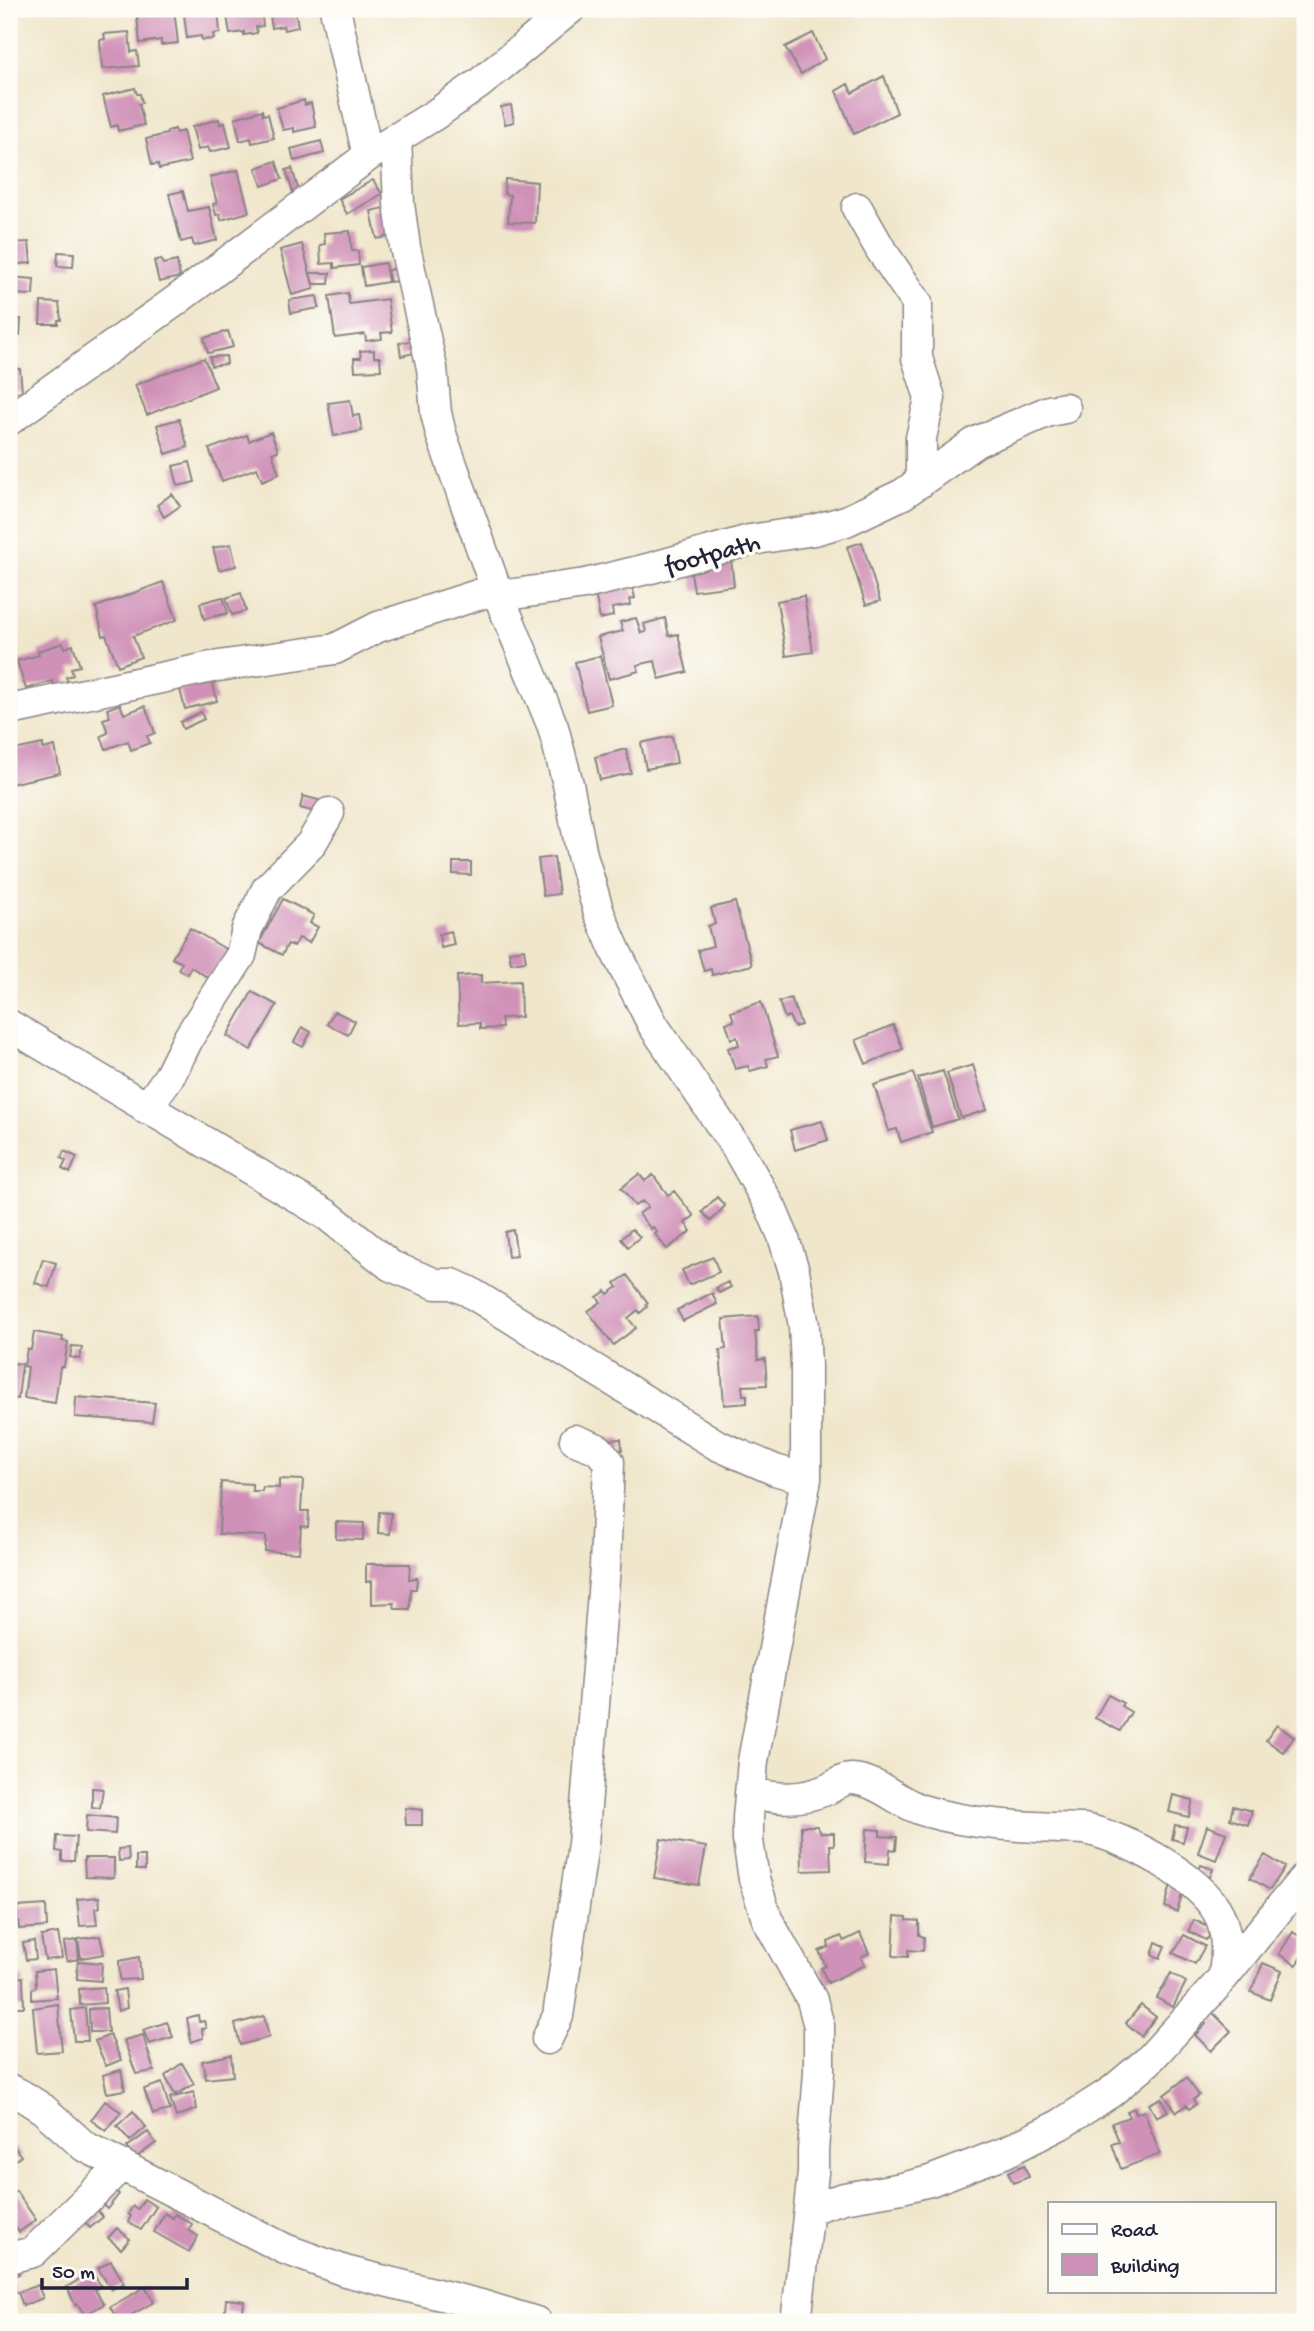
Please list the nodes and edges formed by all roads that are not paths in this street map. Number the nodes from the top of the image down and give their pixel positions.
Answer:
1 (335, 9) edge
2 (570, 9) edge
3 (396, 138) junction
4 (368, 156) junction
5 (857, 208) dead end
6 (1065, 408) dead end
7 (9, 420) edge
8 (921, 482) junction
9 (496, 589) junction
10 (10, 710) edge
11 (329, 813) dead end
12 (9, 1025) edge
13 (146, 1109) junction
14 (575, 1440) dead end
15 (806, 1479) junction
16 (750, 1793) junction
17 (1305, 1877) edge
18 (1224, 1976) junction
19 (547, 2039) dead end
20 (9, 2089) edge
21 (122, 2165) junction
22 (809, 2209) junction
23 (9, 2258) edge
24 (536, 2322) edge
25 (796, 2322) edge

1 - 4 street
2 - 3 street
3 - 4 street
3 - 9 street
4 - 7 street
5 - 8 street
6 - 8 street, footpath
8 - 9 street, footpath
9 - 10 street
9 - 15 street
11 - 13 street
12 - 13 street
13 - 15 street
14 - 19 street
15 - 16 street
16 - 18 street
16 - 22 street
17 - 18 street
18 - 22 street
20 - 21 street
21 - 23 street
21 - 24 street
22 - 25 street

